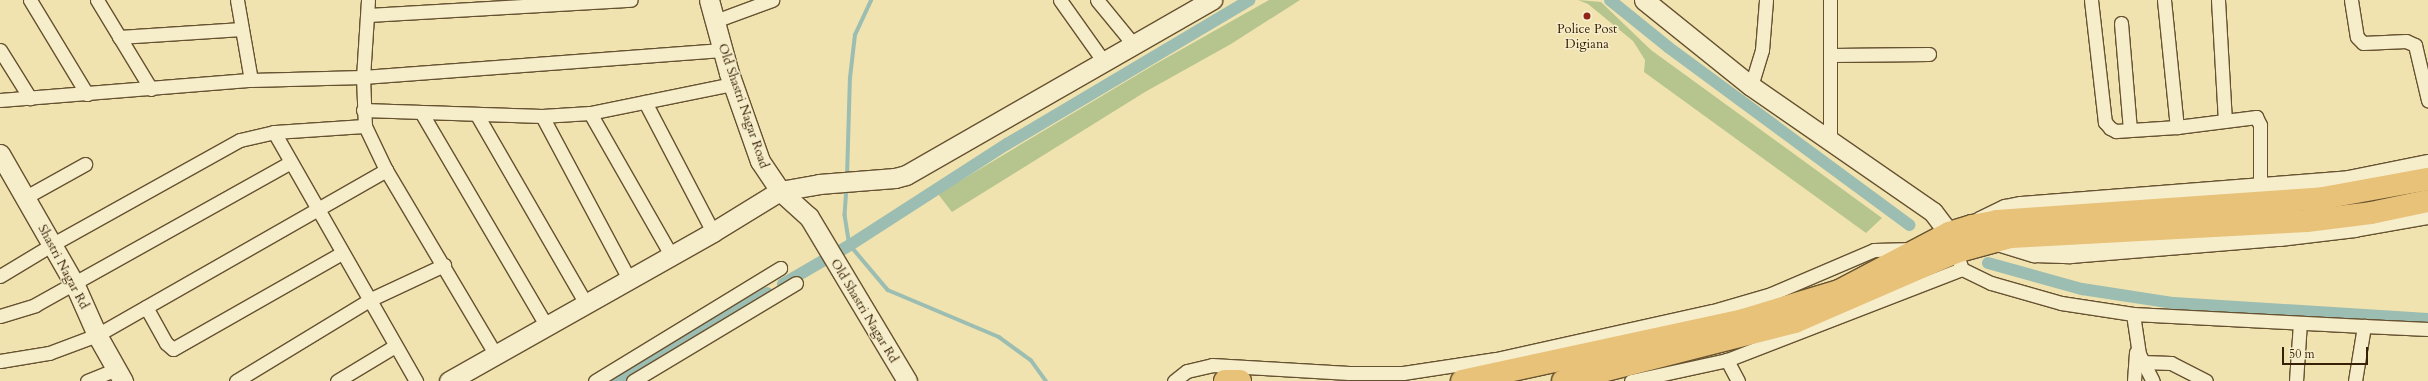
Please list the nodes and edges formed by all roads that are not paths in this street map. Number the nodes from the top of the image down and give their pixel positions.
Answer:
1 (30, 0) edge
2 (97, 0) edge
3 (236, 0) edge
4 (368, 0) edge
5 (631, 0) edge
6 (709, 0) edge
7 (772, 0) edge
8 (1060, 0) edge
9 (1098, 0) edge
10 (1212, 0) edge
11 (1766, 0) edge
12 (1830, 0) edge
13 (2091, 0) edge
14 (2164, 0) edge
15 (2218, 0) edge
16 (2351, 0) edge
17 (1649, 1) edge
18 (368, 15) junction
19 (715, 21) junction
20 (2122, 23) dead end
21 (242, 29) junction
22 (119, 37) junction
23 (1134, 44) junction
24 (0, 50) edge
25 (722, 50) junction
26 (1929, 54) dead end
27 (1832, 55) junction
28 (1104, 62) junction
29 (363, 77) junction
30 (252, 80) junction
31 (733, 84) junction
32 (1751, 86) junction
33 (151, 89) junction
34 (87, 94) junction
35 (30, 98) junction
36 (0, 100) edge
37 (2428, 100) edge
38 (645, 102) junction
39 (363, 110) junction
40 (421, 112) junction
41 (590, 112) junction
42 (477, 114) junction
43 (542, 116) junction
44 (2225, 121) junction
45 (365, 126) junction
46 (2177, 127) junction
47 (2130, 130) junction
48 (274, 132) junction
49 (1830, 141) junction
50 (0, 154) edge
51 (291, 162) junction
52 (85, 164) dead end
53 (2428, 164) edge
54 (386, 170) junction
55 (2428, 179) edge
56 (2260, 188) junction
57 (780, 191) junction
58 (2239, 197) junction
59 (24, 198) junction
60 (2428, 201) edge
61 (318, 209) junction
62 (2428, 214) edge
63 (713, 232) junction
64 (824, 236) joint
65 (1996, 241) junction
66 (53, 244) junction
67 (1956, 251) junction
68 (342, 253) junction
69 (672, 255) junction
70 (444, 265) junction
71 (780, 268) dead end
72 (0, 276) edge
73 (629, 279) junction
74 (74, 283) junction
75 (796, 283) dead end
76 (369, 300) junction
77 (586, 304) junction
78 (146, 308) junction
79 (2133, 314) junction
80 (0, 316) edge
81 (873, 316) junction
82 (2300, 323) junction
83 (2364, 326) junction
84 (547, 327) junction
85 (2428, 328) edge
86 (98, 335) junction
87 (2137, 344) junction
88 (396, 346) junction
89 (496, 355) junction
90 (1727, 360) junction
91 (0, 361) edge
92 (2142, 362) junction
93 (120, 375) edge
94 (1464, 377) edge
95 (87, 381) edge
96 (236, 381) edge
97 (337, 381) edge
98 (416, 381) edge
99 (449, 381) edge
100 (595, 381) edge
101 (633, 381) edge
102 (907, 381) edge
103 (919, 381) edge
104 (1174, 381) edge
105 (1225, 381) edge
106 (1240, 381) edge
107 (1563, 381) edge
108 (1631, 381) edge
109 (1738, 381) edge
110 (2134, 381) edge
111 (2153, 381) edge
112 (2206, 381) edge
113 (2296, 381) edge
114 (2355, 381) edge

1 - 34 street
2 - 22 street
3 - 21 street
4 - 18 street
5 - 18 street
6 - 19 street, Old Shastri Nagar Road
7 - 19 street
8 - 28 street
9 - 23 street
10 - 23 street
11 - 32 street
12 - 27 street
13 - 47 street
14 - 46 street
15 - 44 street
16 - 37 street
17 - 32 street
18 - 29 street
19 - 25 street, Old Shastri Nagar Road
20 - 47 street
21 - 22 street
21 - 30 street
22 - 33 street
23 - 28 street
24 - 35 street
25 - 29 street
25 - 31 street, Old Shastri Nagar Road
26 - 27 street
27 - 49 street
28 - 57 street
29 - 30 street
29 - 39 street
30 - 33 street
31 - 38 street
31 - 57 street, Old Shastri Nagar Road
32 - 49 street
33 - 34 street
34 - 35 street
35 - 36 street
38 - 41 street
38 - 63 street
39 - 40 street
39 - 45 street
40 - 42 street
40 - 84 street
41 - 43 street
41 - 69 street
42 - 43 street
42 - 77 street
43 - 73 street
44 - 46 street
44 - 56 street
45 - 48 street
45 - 54 street
46 - 47 street
48 - 51 street
48 - 66 street
49 - 67 street
50 - 59 street, Shastri Nagar Rd
51 - 61 street
51 - 74 street
52 - 59 street
53 - 56 street
54 - 61 street
54 - 70 street
55 - 58 highway
56 - 58 street
57 - 63 street
57 - 64 street, Old Shastri Nagar Road
58 - 67 highway
59 - 66 street, Shastri Nagar Rd
60 - 65 highway
61 - 68 street
61 - 78 street
62 - 65 street
63 - 69 street
64 - 81 street, Old Shastri Nagar Rd
65 - 67 highway
66 - 72 street
66 - 74 street, Shastri Nagar Rd
67 - 79 street
67 - 90 street
67 - 94 highway
67 - 107 highway
68 - 76 street
68 - 78 street
69 - 73 street
70 - 76 street
70 - 89 street
71 - 100 street
73 - 77 street
74 - 80 street
74 - 86 street, Shastri Nagar Rd
75 - 101 street
76 - 88 street
76 - 96 street
77 - 84 street
78 - 86 street
79 - 82 street
79 - 87 street
81 - 102 street, Old Shastri Nagar Rd
81 - 103 street
82 - 83 street
82 - 113 street
83 - 85 street
83 - 114 street
84 - 89 street
86 - 91 street
86 - 93 street, Shastri Nagar Rd
87 - 92 street
87 - 110 street
88 - 97 street
88 - 98 street
89 - 99 street
90 - 108 street
90 - 109 street
92 - 111 street
92 - 112 street
93 - 95 street
94 - 104 street
105 - 106 highway

